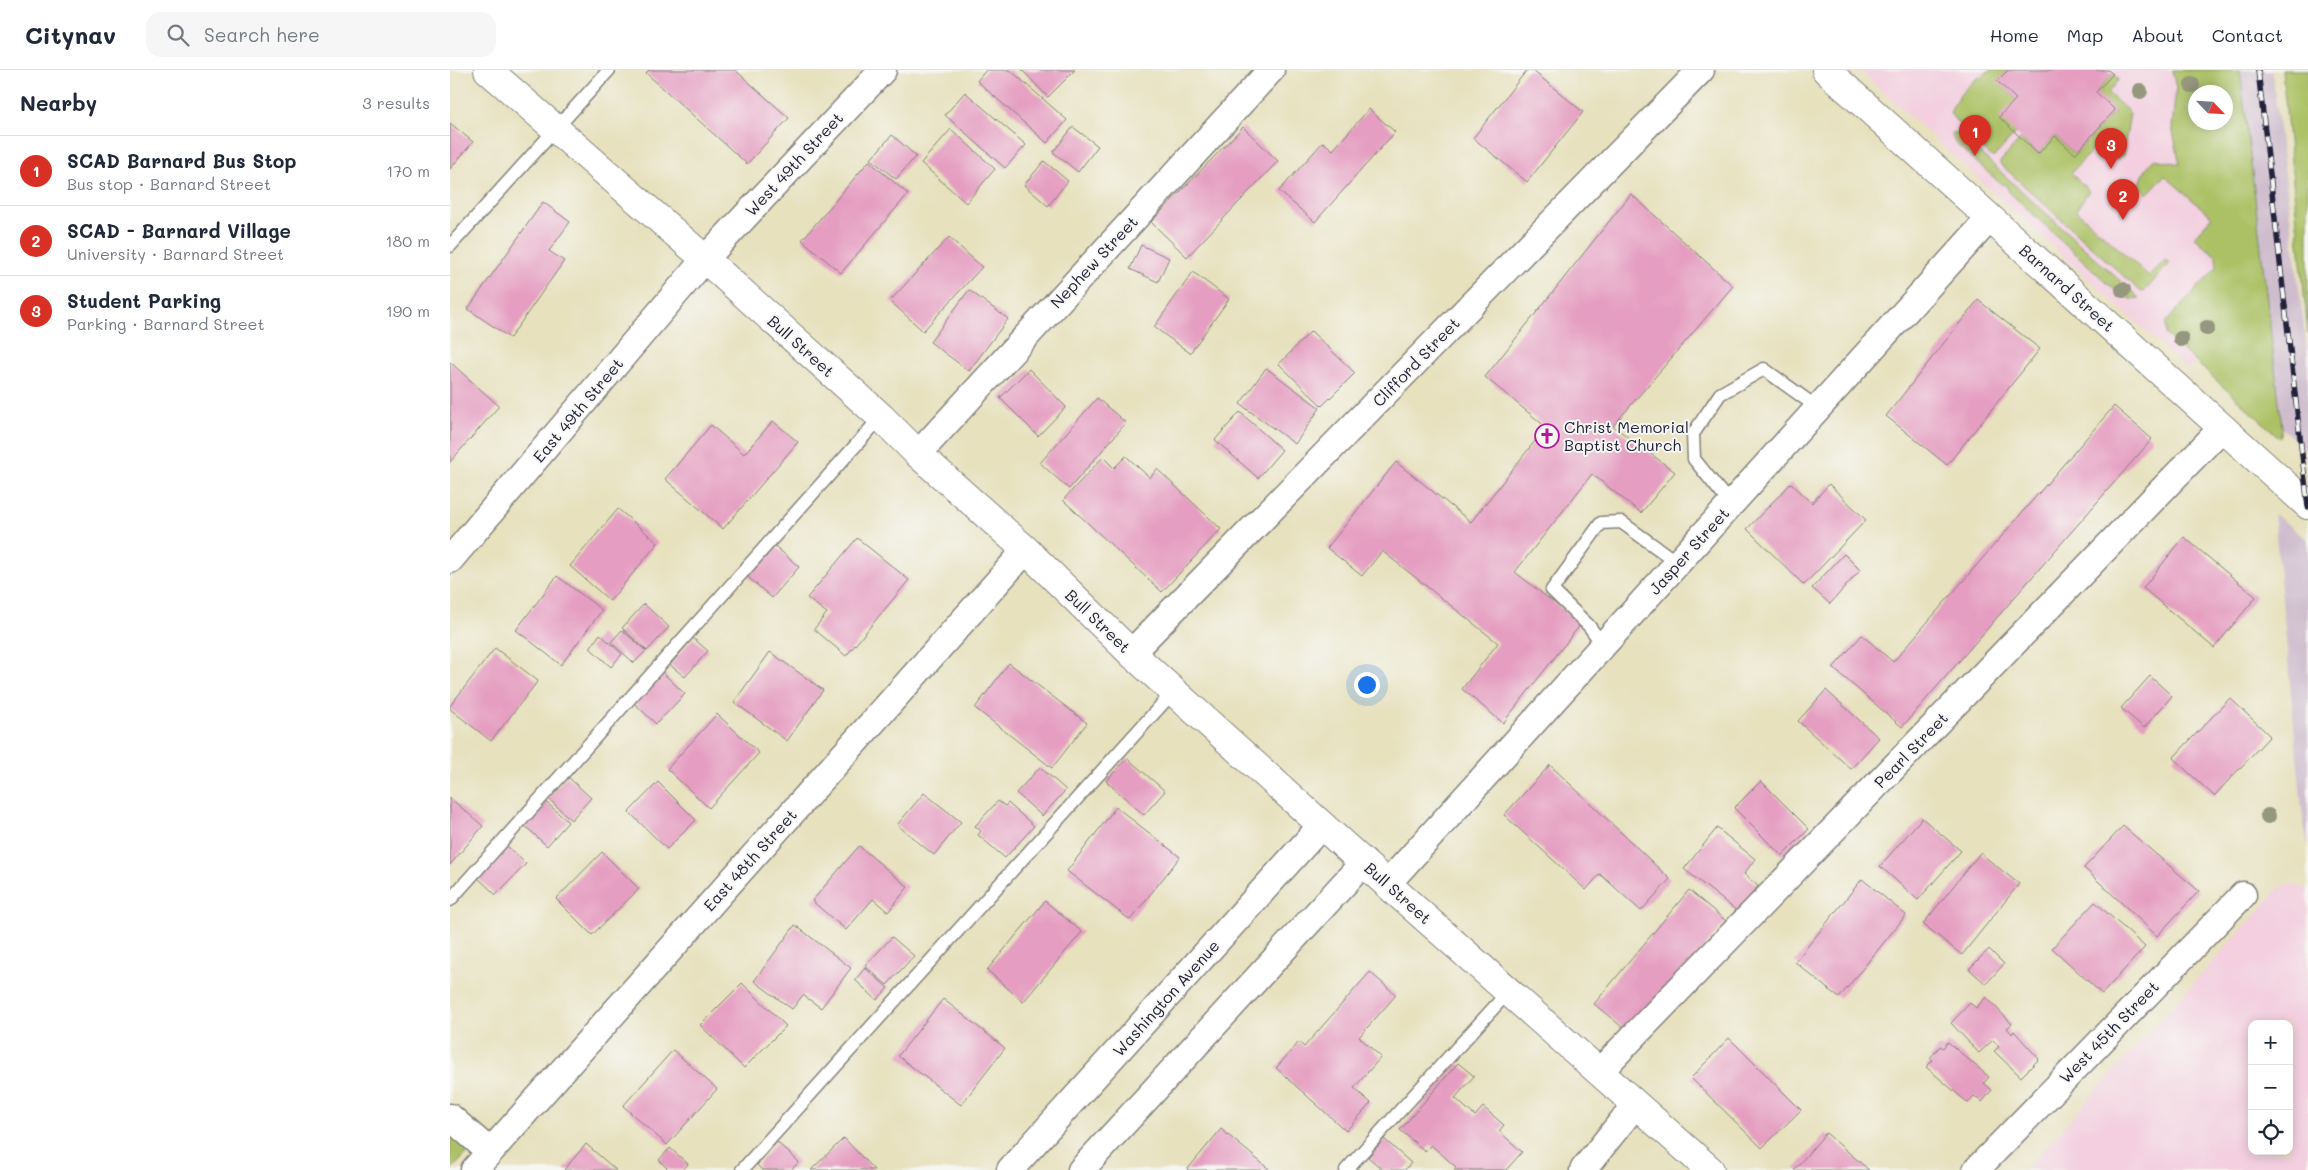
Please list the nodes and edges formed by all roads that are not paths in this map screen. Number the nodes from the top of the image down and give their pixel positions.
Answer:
1 (488, 70) edge
2 (609, 70) edge
3 (883, 70) edge
4 (1271, 70) edge
5 (1701, 70) edge
6 (1826, 70) edge
7 (554, 129) junction
8 (1990, 218) junction
9 (450, 246) edge
10 (705, 259) junction
11 (1818, 408) junction
12 (881, 417) junction
13 (2222, 428) junction
14 (918, 454) junction
15 (1731, 505) junction
16 (2308, 506) edge
17 (1026, 550) junction
18 (450, 560) edge
19 (1678, 563) junction
20 (1603, 645) junction
21 (1132, 654) junction
22 (1174, 691) junction
23 (1322, 825) junction
24 (1364, 862) junction
25 (1387, 884) junction
26 (2242, 895) dead end
27 (450, 900) edge
28 (1509, 991) junction
29 (1600, 1071) junction
30 (1635, 1105) junction
31 (450, 1117) edge
32 (482, 1161) edge
33 (742, 1170) edge
34 (1010, 1170) edge
35 (1081, 1170) edge
36 (1346, 1170) edge
37 (1582, 1170) edge
38 (1710, 1170) edge
39 (1976, 1170) edge

1 - 7 street, Bull Street
2 - 7 lane
3 - 10 street, West 49th Street
4 - 14 street, Nephew Street
5 - 21 street, Clifford Street
6 - 8 street, Barnard Street
7 - 9 lane
7 - 10 street, Bull Street
8 - 11 street, Jasper Street
8 - 13 street, Barnard Street
10 - 12 street, Bull Street
10 - 18 street, East 49th Street
11 - 15 street, Jasper Street
11 - 15 lane
12 - 14 street, Bull Street
12 - 27 lane
13 - 16 street, Barnard Street
13 - 29 street, Pearl Street
14 - 17 street, Bull Street
15 - 19 street, Jasper Street
17 - 21 street, Bull Street
17 - 32 street, East 48th Street
19 - 20 street, Jasper Street
19 - 20 lane
20 - 25 street, Jasper Street
21 - 22 street, Bull Street
22 - 23 street, Bull Street
22 - 33 lane
23 - 24 street, Bull Street
23 - 34 street, Washington Avenue
24 - 25 street, Bull Street
24 - 35 street
25 - 28 street, Bull Street
26 - 39 street, West 45th Street
28 - 29 street, Bull Street
28 - 36 lane
29 - 30 street, Bull Street
30 - 37 street
30 - 38 street, Bull Street
31 - 32 street

